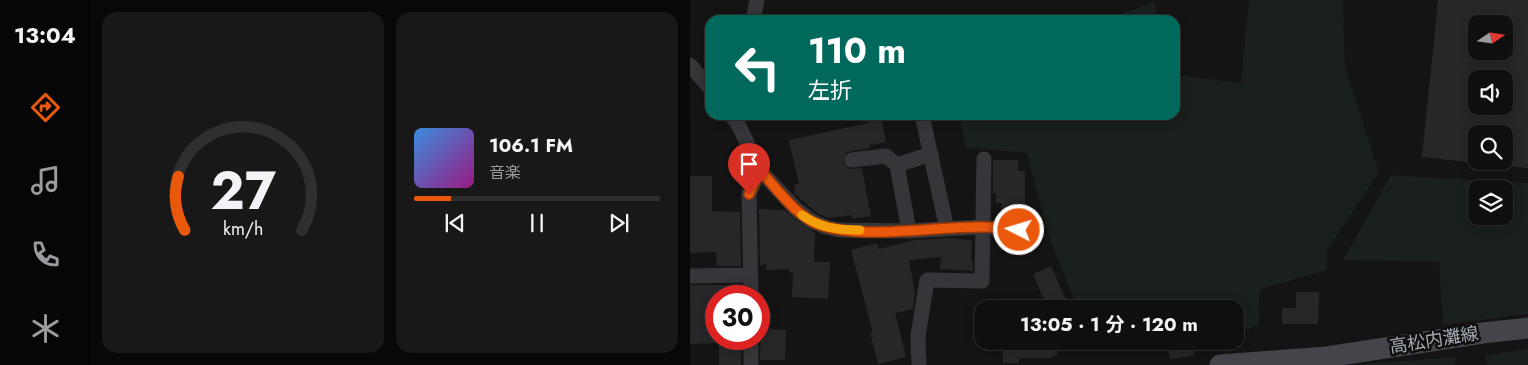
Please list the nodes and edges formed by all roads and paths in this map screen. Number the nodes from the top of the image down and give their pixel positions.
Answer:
1 (757, 0) edge
2 (754, 15) edge
3 (690, 65) edge
4 (705, 82) edge
5 (735, 120) edge
6 (746, 120) edge
7 (923, 120) edge
8 (746, 141) junction
9 (932, 154) junction
10 (984, 159) dead end
11 (852, 160) dead end
12 (897, 165) junction
13 (760, 170) junction
14 (749, 194) junction
15 (984, 227) junction
16 (947, 229) junction
17 (1019, 230) dead end
18 (910, 231) junction
19 (751, 275) junction
20 (690, 276) edge
21 (751, 285) edge
22 (1528, 328) edge
23 (751, 350) edge
24 (751, 365) edge
25 (919, 365) edge
26 (1220, 365) edge

1 - 2 street
3 - 4 street
5 - 8 street
6 - 8 street
7 - 9 street
8 - 13 street
8 - 14 street
9 - 12 street
9 - 16 street
10 - 15 street
11 - 12 street
12 - 18 street
13 - 14 street
13 - 18 street
14 - 19 street
15 - 16 street
15 - 17 street
15 - 25 street
16 - 18 street
19 - 20 street
19 - 21 street
22 - 26 main road, 高松内灘線
23 - 24 street

